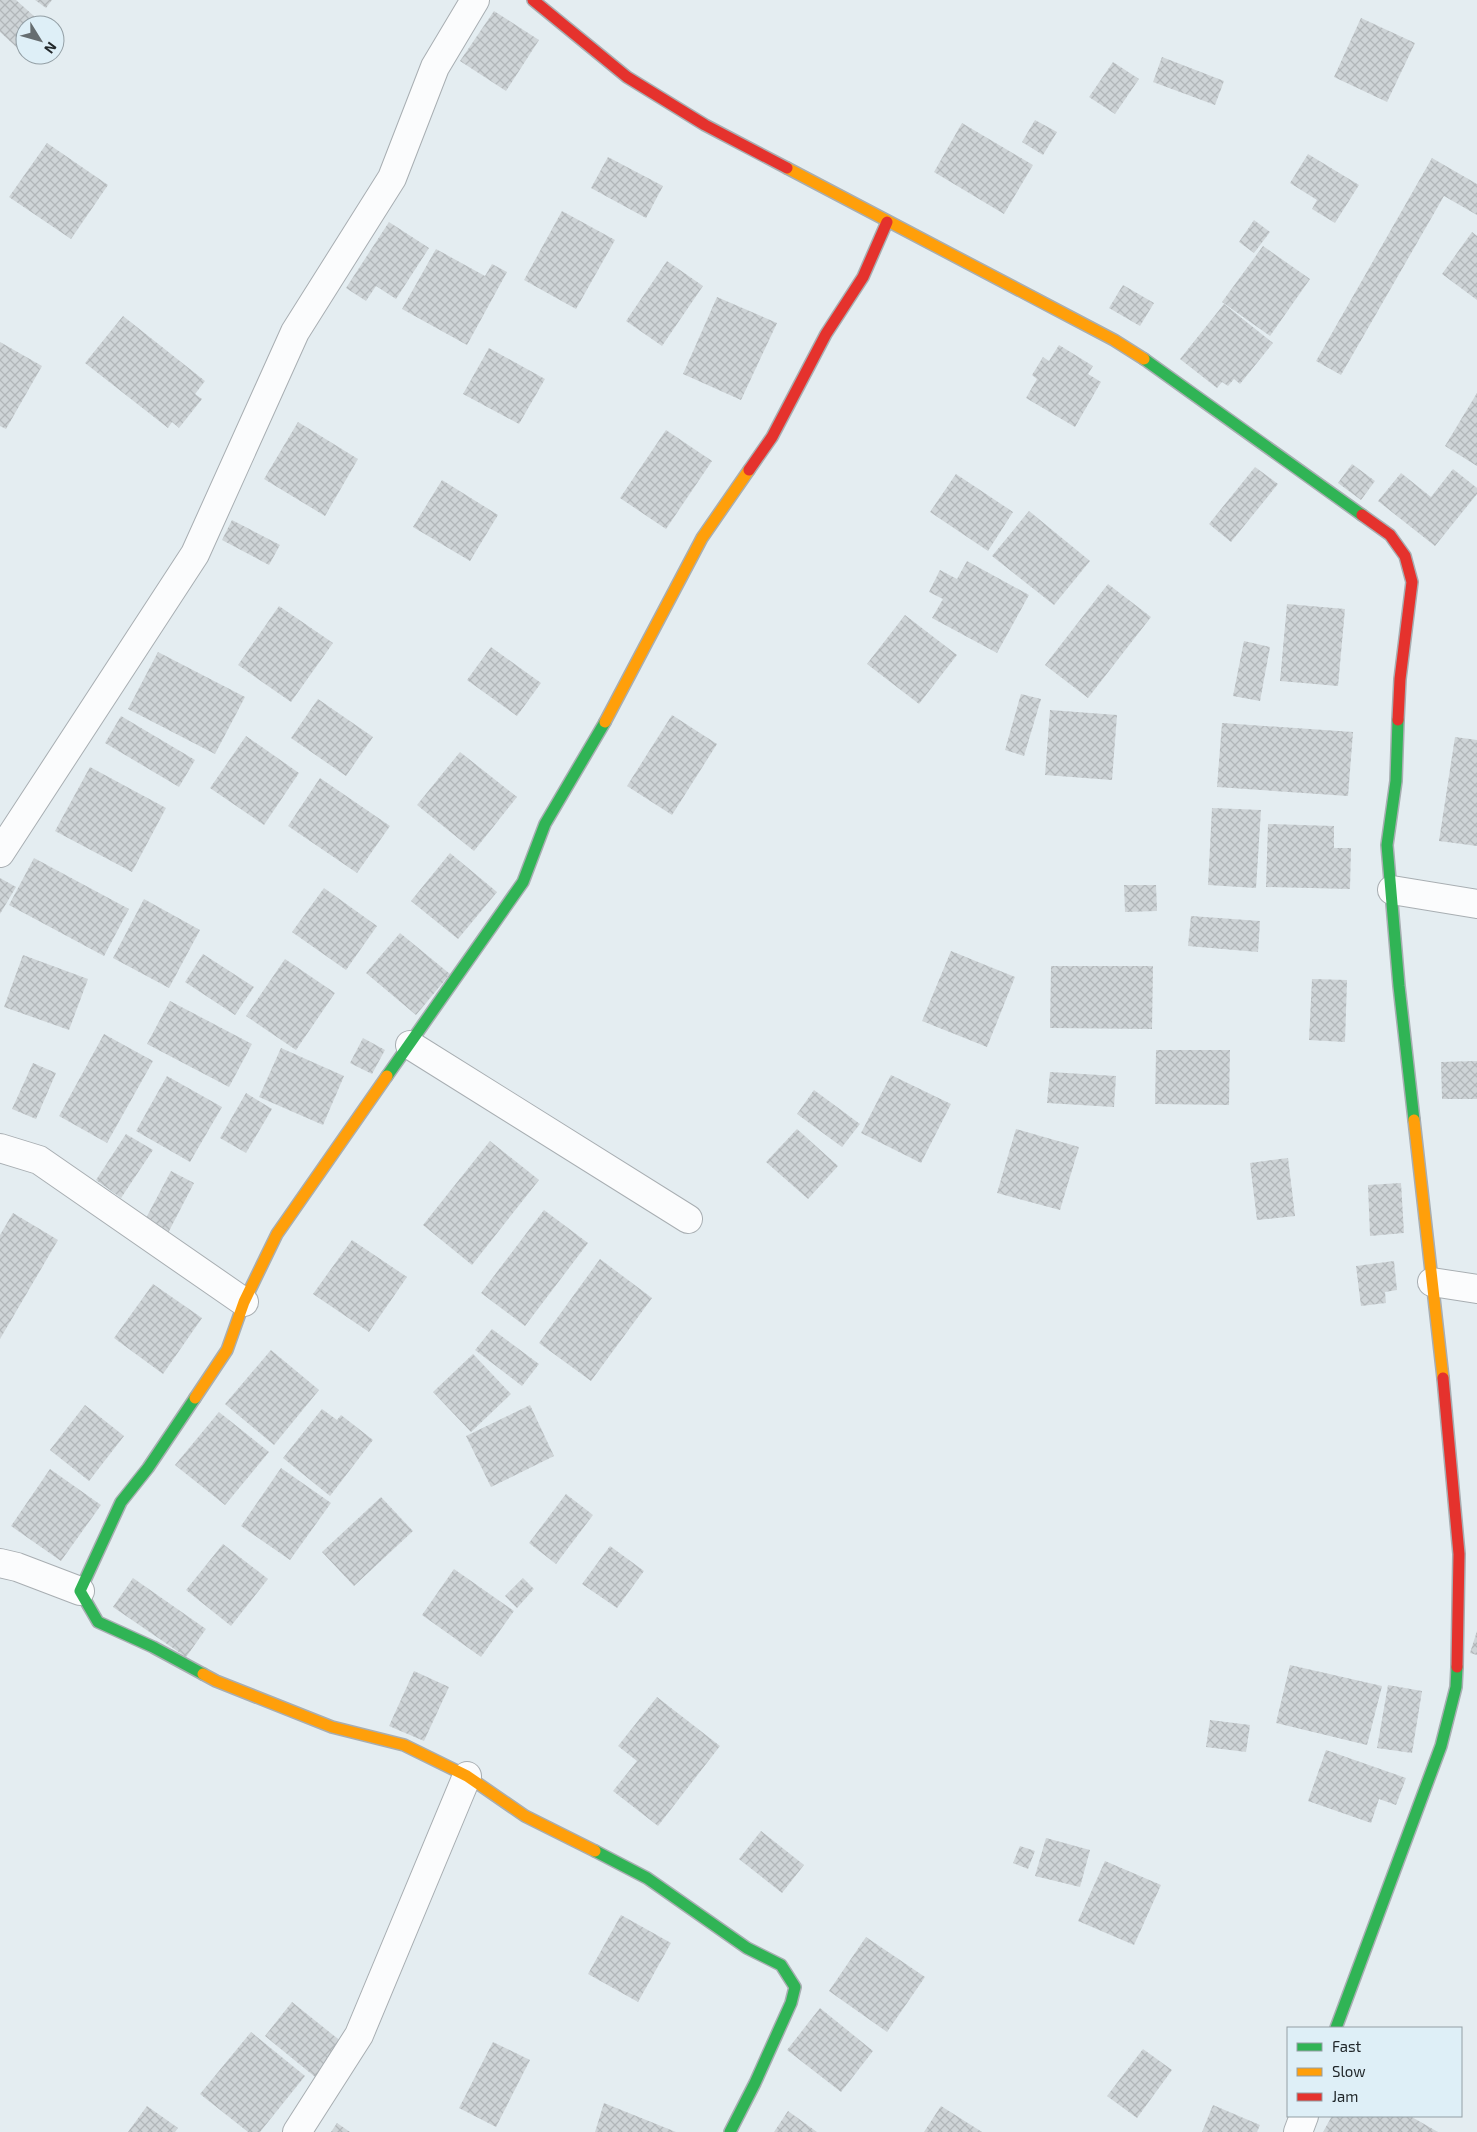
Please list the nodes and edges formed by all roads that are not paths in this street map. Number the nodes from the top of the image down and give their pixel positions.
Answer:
1 (475, 0) edge
2 (533, 0) edge
3 (888, 222) junction
4 (0, 854) edge
5 (1392, 890) junction
6 (1477, 904) edge
7 (410, 1045) junction
8 (0, 1148) edge
9 (688, 1218) dead end
10 (1432, 1282) junction
11 (1477, 1290) edge
12 (244, 1302) junction
13 (0, 1563) edge
14 (80, 1592) junction
15 (467, 1776) junction
16 (1336, 2027) edge
17 (1304, 2117) edge
18 (296, 2132) edge
19 (730, 2132) edge
20 (1298, 2132) edge

1 - 4 street
2 - 3 street
3 - 5 street
3 - 7 street
5 - 6 street
5 - 10 street
7 - 9 street
7 - 12 street
8 - 12 street
10 - 11 street
10 - 16 street
12 - 14 street
13 - 14 street
14 - 15 street
15 - 18 street
15 - 19 street
17 - 20 street

